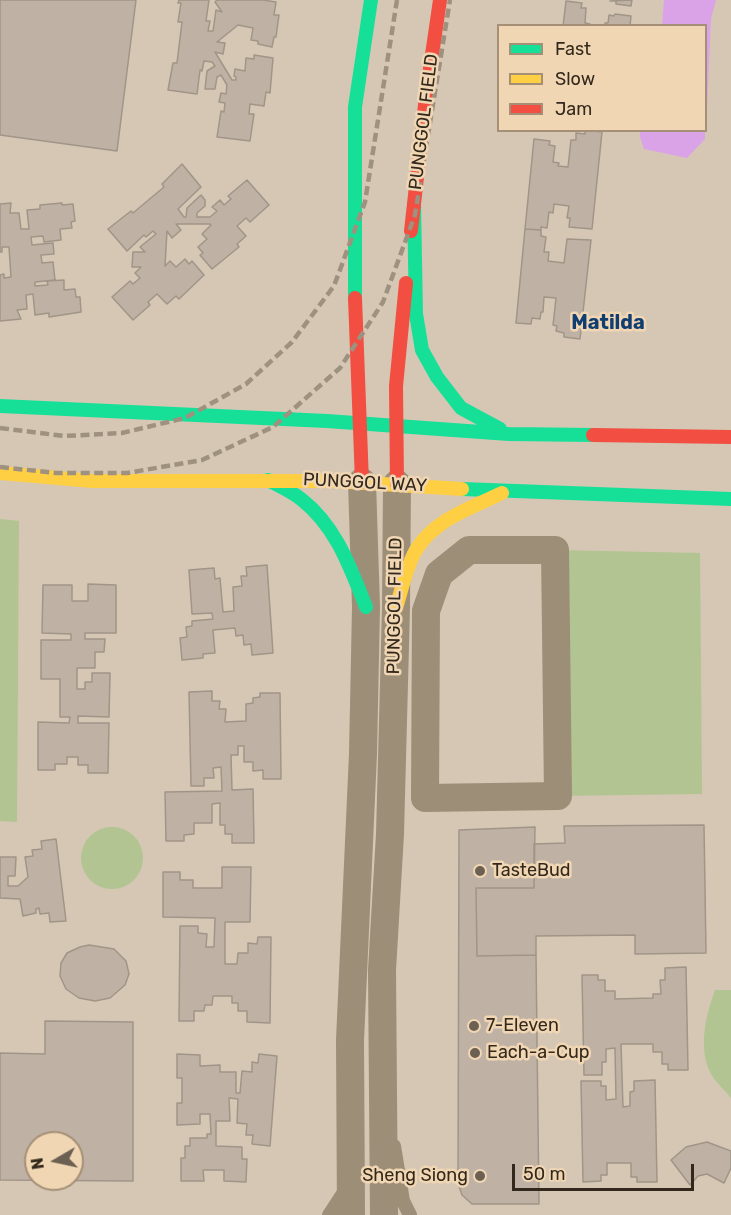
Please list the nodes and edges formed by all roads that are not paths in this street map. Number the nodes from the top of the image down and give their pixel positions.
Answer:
1 (371, 0) edge
2 (440, 0) edge
3 (414, 204) junction
4 (0, 406) edge
5 (360, 424) junction
6 (396, 427) junction
7 (510, 434) junction
8 (731, 437) edge
9 (0, 472) edge
10 (268, 480) junction
11 (363, 482) junction
12 (397, 484) junction
13 (503, 492) junction
14 (731, 499) edge
15 (366, 607) junction
16 (396, 608) junction
17 (425, 798) joint
18 (383, 1100) junction
19 (351, 1180) junction
20 (329, 1215) edge
21 (351, 1215) edge
22 (384, 1215) edge
23 (410, 1215) edge

1 - 5 main road, PUNGGOL FIELD
2 - 3 main road, PUNGGOL FIELD
3 - 6 main road, PUNGGOL FIELD
3 - 7 main road
4 - 5 main road
5 - 6 main road
5 - 11 main road, PUNGGOL FIELD
6 - 7 main road
6 - 12 main road, PUNGGOL FIELD
7 - 8 main road
9 - 10 main road, PUNGGOL WAY
10 - 11 main road, PUNGGOL WAY
10 - 15 main road
11 - 12 main road, PUNGGOL WAY
11 - 15 street, PUNGGOL FIELD
12 - 13 main road, PUNGGOL WAY
12 - 16 street, PUNGGOL FIELD
13 - 14 main road, PUNGGOL WAY
13 - 16 main road
15 - 19 street, PUNGGOL FIELD
16 - 18 street, PUNGGOL FIELD
17 - 17 street
18 - 22 street, PUNGGOL FIELD
18 - 23 lane
19 - 20 lane
19 - 21 street, PUNGGOL FIELD

